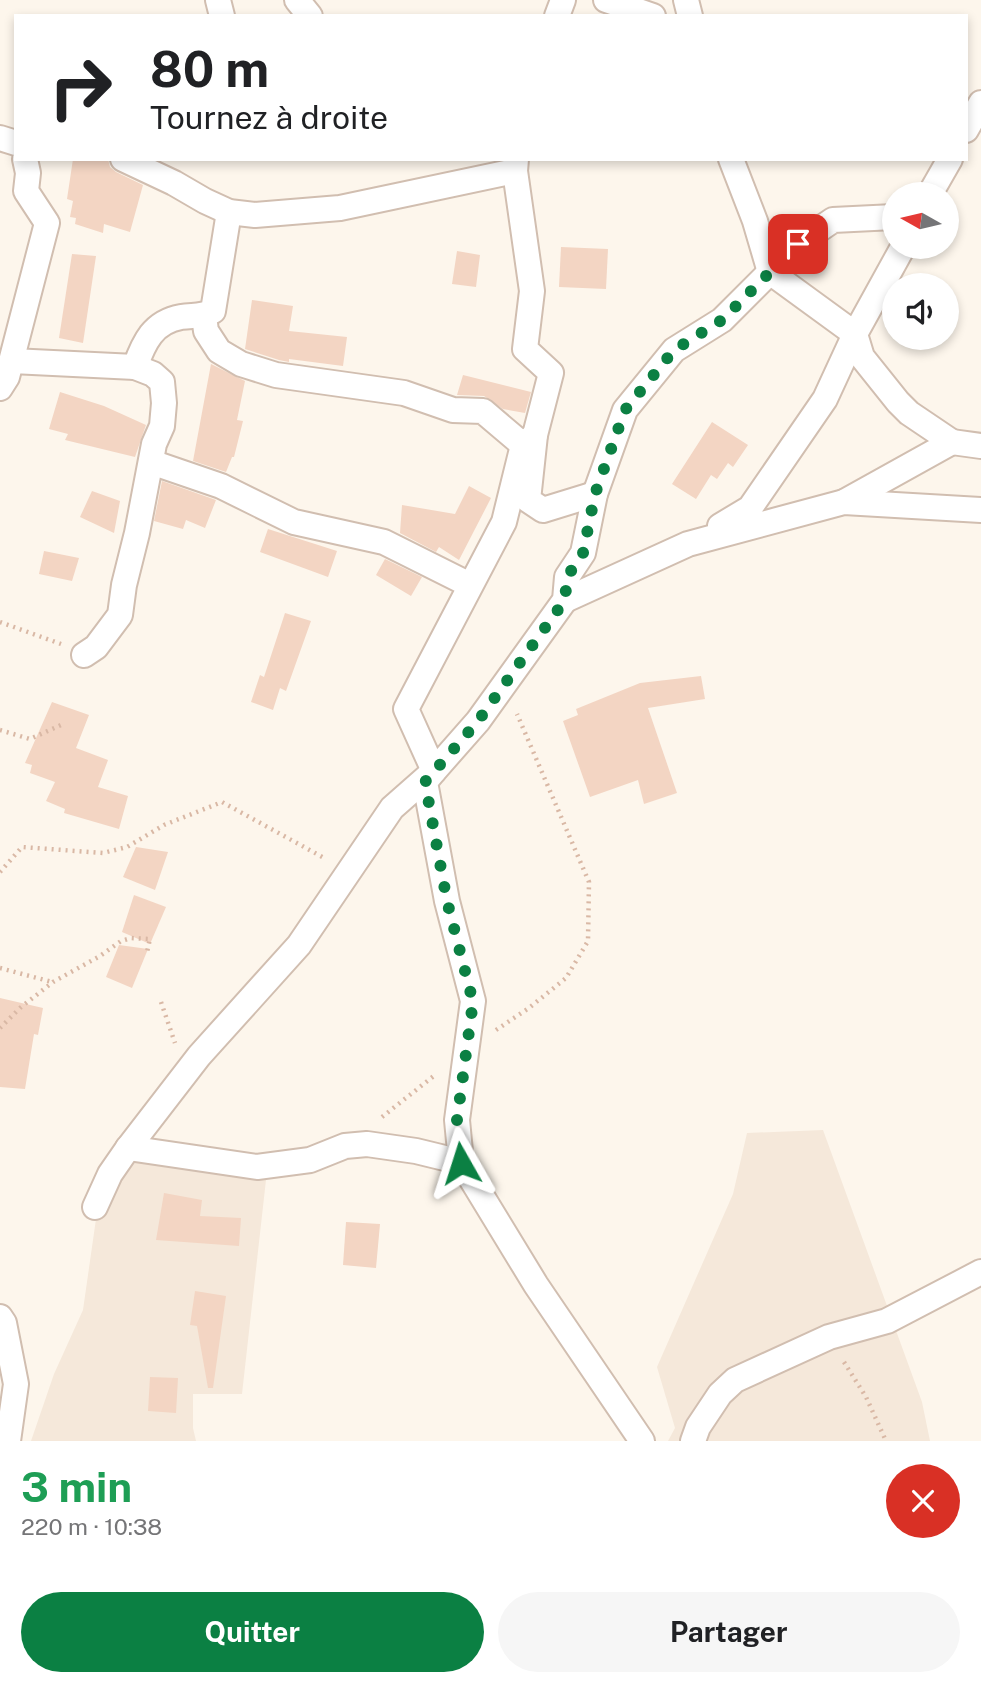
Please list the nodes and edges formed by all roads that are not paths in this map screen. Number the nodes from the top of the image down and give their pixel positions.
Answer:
1 (297, 0) edge
2 (606, 0) edge
3 (308, 14) edge
4 (647, 14) edge
5 (981, 103) edge
6 (968, 126) edge
7 (25, 161) edge
8 (127, 161) edge
9 (732, 161) edge
10 (949, 161) edge
11 (516, 165) edge
12 (937, 182) edge
13 (229, 212) junction
14 (882, 218) edge
15 (896, 259) edge
16 (770, 272) junction
17 (204, 316) junction
18 (855, 334) junction
19 (12, 361) junction
20 (135, 367) junction
21 (0, 388) edge
22 (529, 440) junction
23 (952, 442) junction
24 (981, 446) edge
25 (151, 462) junction
26 (595, 494) junction
27 (844, 502) junction
28 (981, 510) edge
29 (688, 544) junction
30 (470, 585) junction
31 (565, 600) junction
32 (84, 655) road end
33 (434, 771) junction
34 (128, 1147) junction
35 (461, 1163) junction
36 (94, 1208) dead end
37 (981, 1272) edge
38 (0, 1317) edge
39 (8, 1441) edge
40 (642, 1441) edge
41 (693, 1441) edge

1 - 3 street
2 - 4 street
5 - 6 street
7 - 19 street
8 - 13 street
9 - 16 street
10 - 12 street
11 - 13 street
11 - 22 street
13 - 17 street
14 - 16 street
15 - 18 street
16 - 18 street
16 - 26 street
17 - 20 street
17 - 22 street
18 - 23 street
18 - 29 street
19 - 20 street
19 - 21 street
20 - 25 street
22 - 26 street
22 - 30 street
23 - 24 street
23 - 27 street
25 - 30 street
25 - 32 street
26 - 31 street
27 - 28 street
27 - 29 street
29 - 31 street
30 - 33 street
31 - 33 street
33 - 34 street
33 - 35 street
34 - 35 street
34 - 36 street
35 - 40 street
37 - 41 street
38 - 39 street

